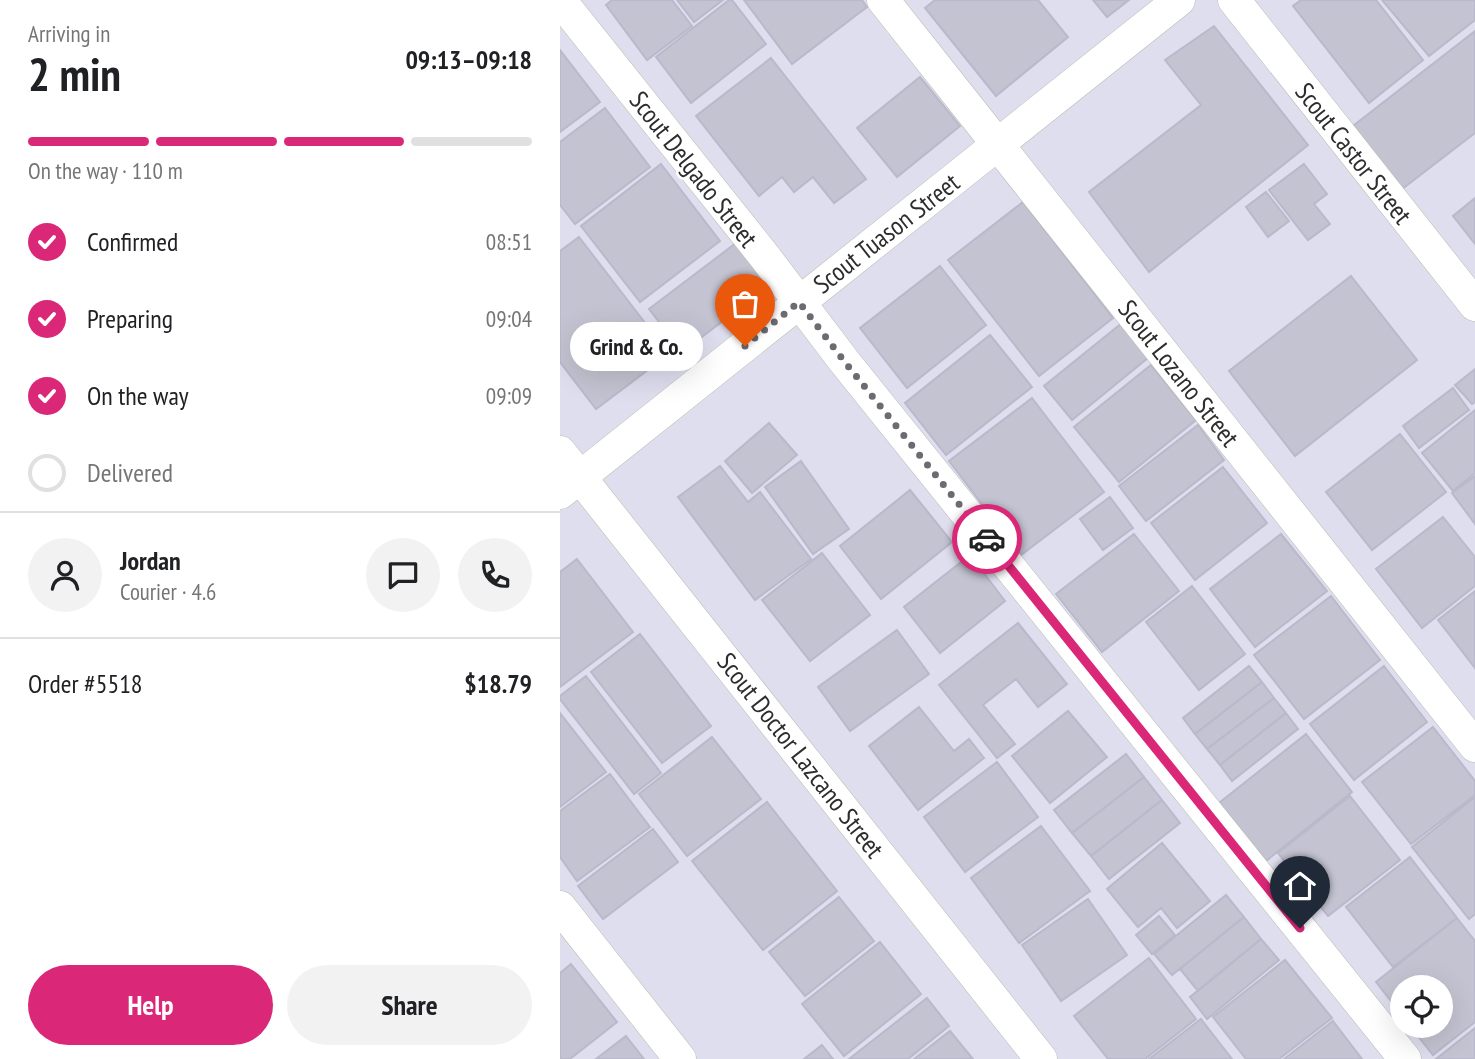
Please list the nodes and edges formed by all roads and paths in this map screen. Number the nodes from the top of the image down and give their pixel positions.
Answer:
1 (560, 0) edge
2 (883, 0) edge
3 (1179, 0) edge
4 (1234, 0) edge
5 (998, 144) junction
6 (799, 302) junction
7 (1475, 305) edge
8 (560, 452) edge
9 (570, 485) edge
10 (1475, 746) edge
11 (560, 908) edge
12 (680, 1059) edge
13 (1041, 1059) edge
14 (1405, 1059) edge

1 - 6 street, Scout Delgado Street
2 - 5 street, Scout Lozano Street
3 - 5 street, Scout Tuason Street
4 - 7 street, Scout Castor Street
5 - 6 street, Scout Tuason Street
5 - 10 street, Scout Lozano Street
6 - 9 street, Scout Tuason Street
6 - 14 street, Scout Delgado Street
8 - 9 street, Scout Doctor Lazcano Street
9 - 13 street, Scout Doctor Lazcano Street
11 - 12 street

